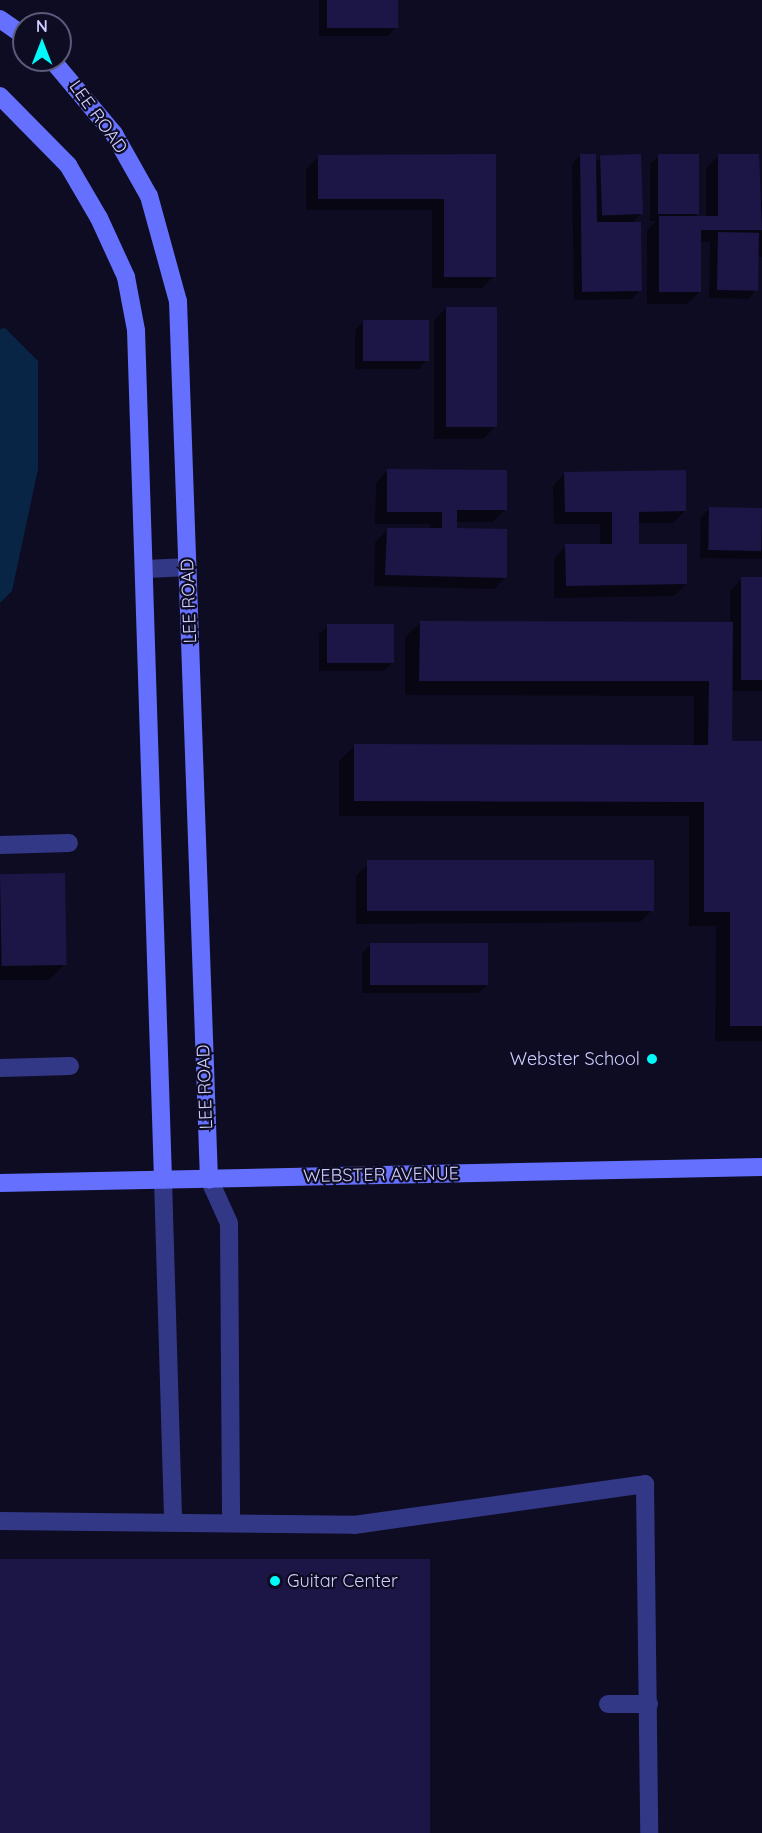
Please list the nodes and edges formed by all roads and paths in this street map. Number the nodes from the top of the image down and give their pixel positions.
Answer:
1 (62, 72) edge
2 (0, 96) edge
3 (188, 567) junction
4 (146, 569) junction
5 (69, 843) dead end
6 (0, 845) edge
7 (70, 1066) dead end
8 (0, 1068) edge
9 (762, 1167) edge
10 (209, 1179) junction
11 (164, 1180) junction
12 (0, 1183) edge
13 (0, 1521) edge
14 (173, 1522) junction
15 (231, 1523) junction
16 (609, 1704) dead end
17 (648, 1704) junction
18 (649, 1833) edge

1 - 3 street, LEE ROAD
2 - 4 street
3 - 4 street
3 - 10 street, LEE ROAD
4 - 11 street
5 - 6 street
7 - 8 street
9 - 10 street, WEBSTER AVENUE
10 - 11 street, WEBSTER AVENUE
10 - 15 street
11 - 12 street, WEBSTER AVENUE
11 - 14 street
13 - 14 street
14 - 15 street
15 - 17 street
16 - 17 street
17 - 18 street

